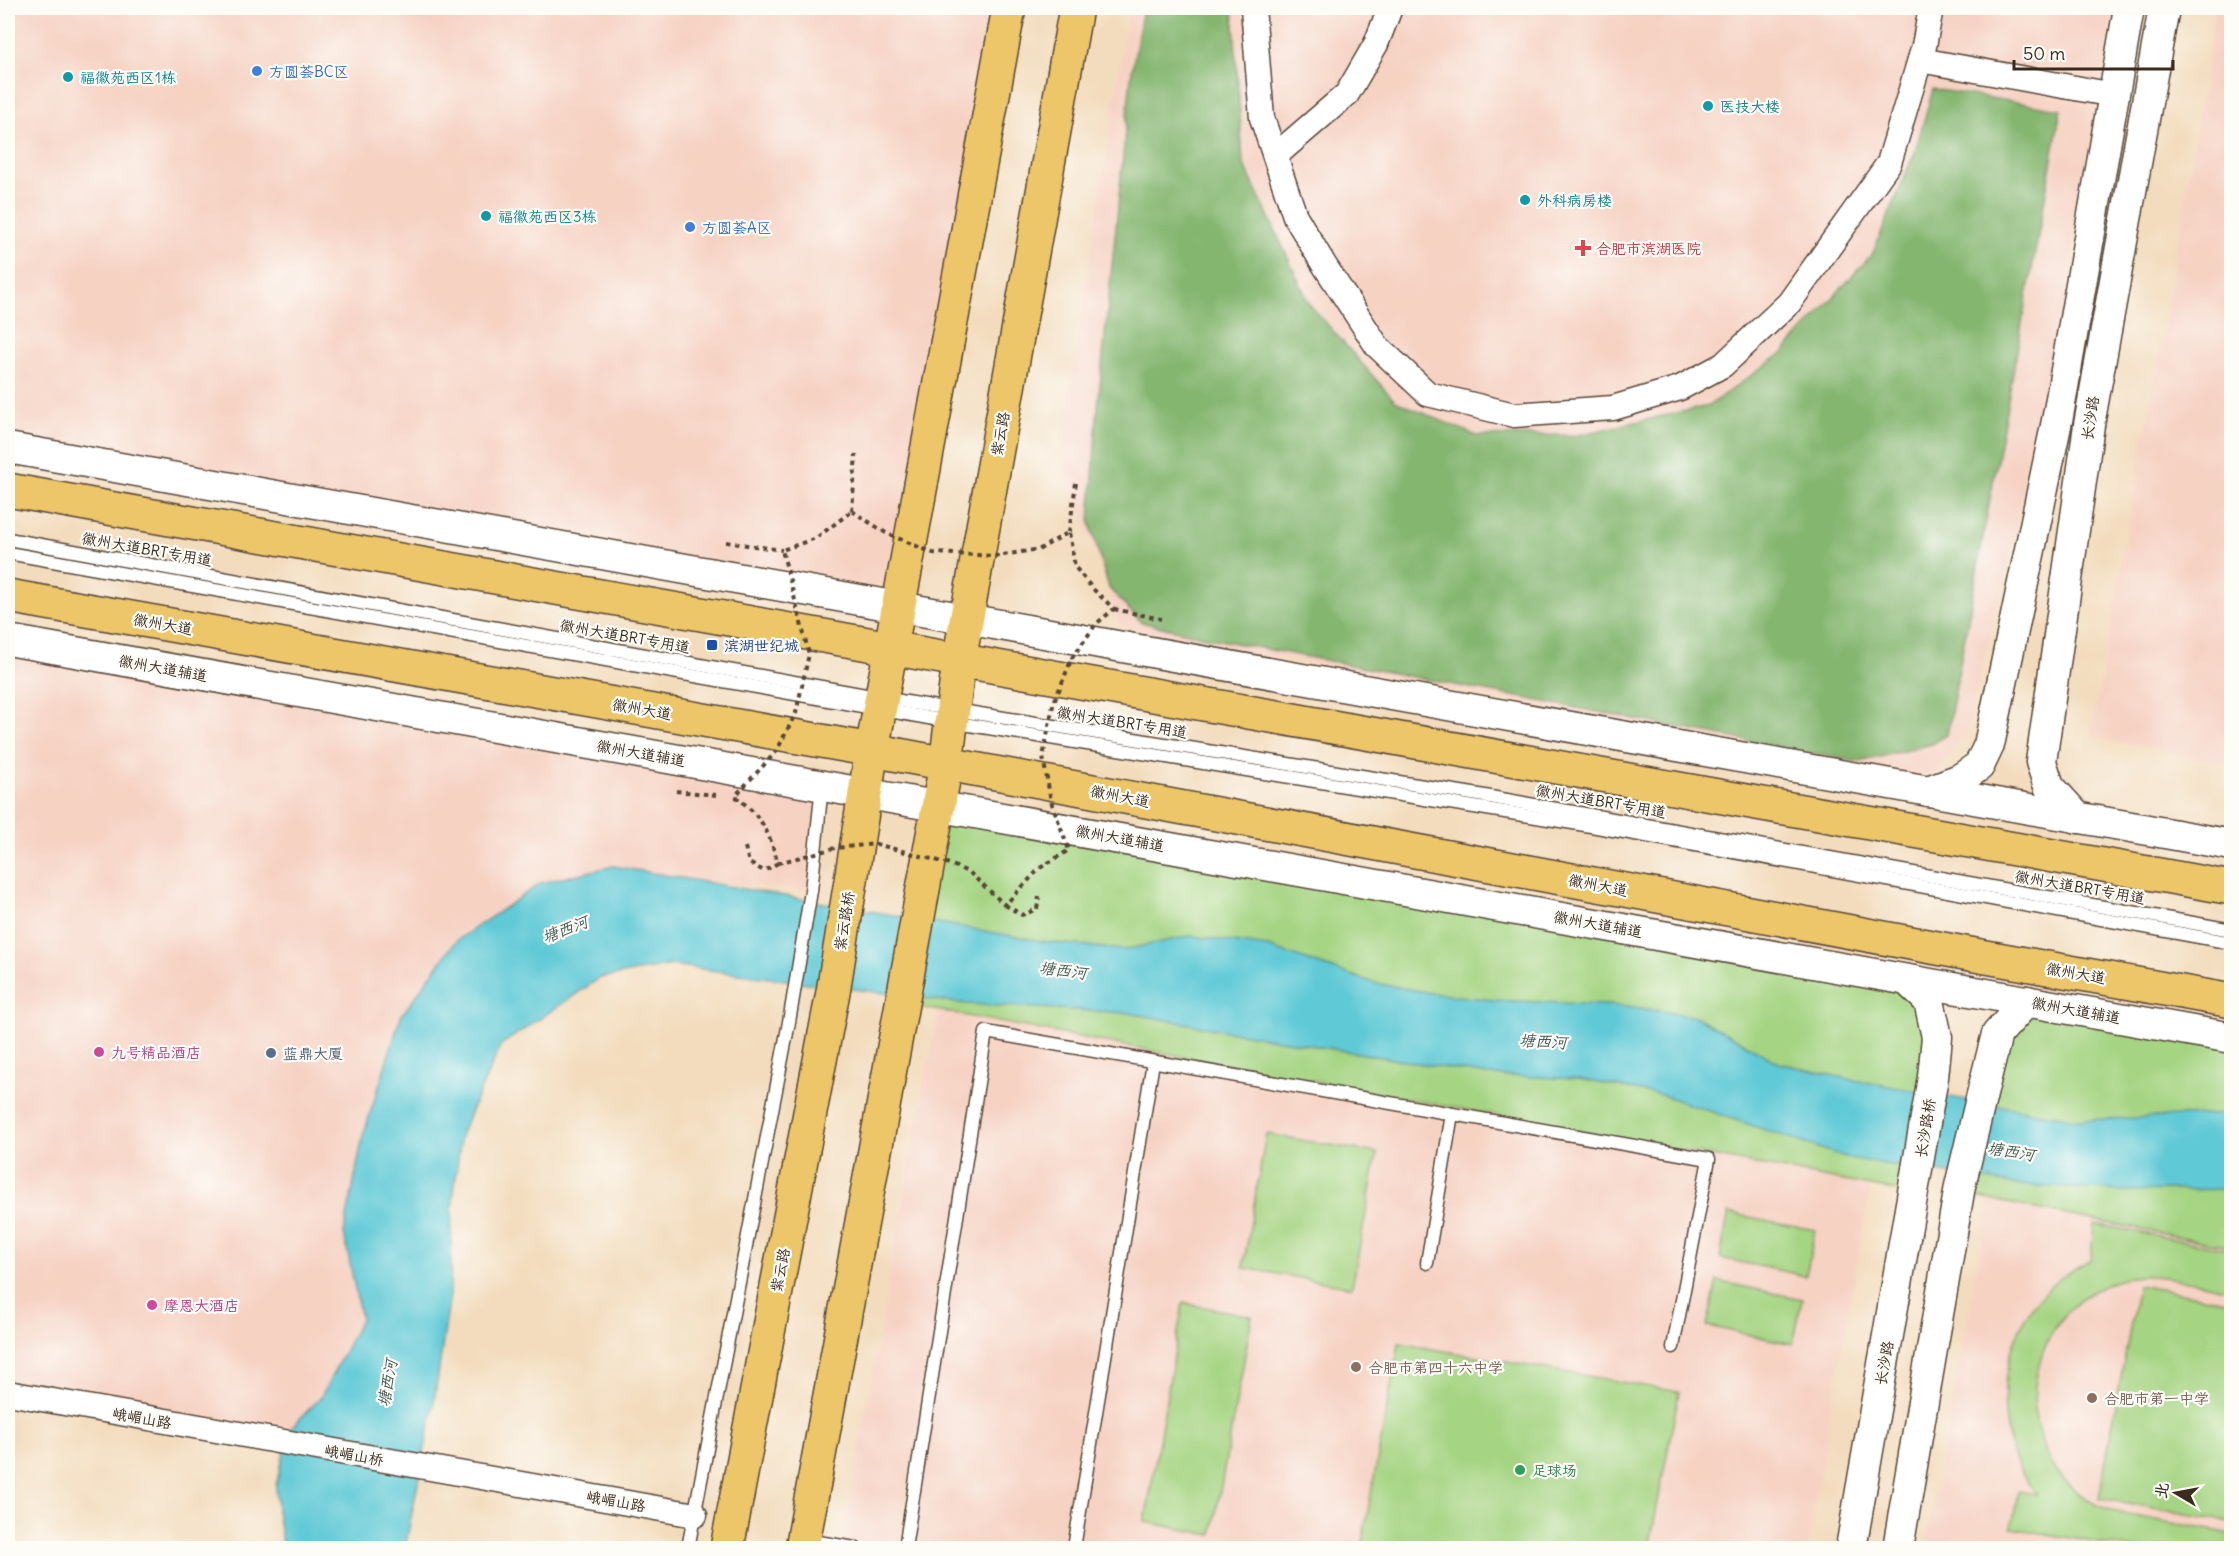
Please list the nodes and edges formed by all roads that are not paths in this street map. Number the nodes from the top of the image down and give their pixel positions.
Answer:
1 (1009, 8) edge
2 (1076, 8) edge
3 (1253, 8) edge
4 (1390, 8) edge
5 (1931, 8) edge
6 (2129, 8) edge
7 (2164, 8) edge
8 (1920, 60) junction
9 (2114, 94) junction
10 (1275, 156) junction
11 (8, 448) edge
12 (8, 490) edge
13 (8, 539) edge
14 (8, 553) edge
15 (8, 596) edge
16 (900, 607) junction
17 (966, 619) junction
18 (8, 640) edge
19 (891, 648) junction
20 (959, 661) junction
21 (881, 703) junction
22 (952, 716) junction
23 (872, 750) junction
24 (946, 764) junction
25 (822, 785) junction
26 (1928, 791) junction
27 (865, 793) junction
28 (937, 805) junction
29 (2078, 818) junction
30 (2232, 845) edge
31 (2232, 888) edge
32 (2232, 930) edge
33 (2232, 943) edge
34 (1907, 980) junction
35 (833, 992) joint
36 (2026, 1001) junction
37 (2232, 1001) edge
38 (2232, 1038) edge
39 (1153, 1062) junction
40 (1452, 1114) junction
41 (1917, 1178) joint
42 (1427, 1263) dead end
43 (1672, 1347) dead end
44 (8, 1393) edge
45 (277, 1442) joint
46 (431, 1468) joint
47 (694, 1515) junction
48 (803, 1544) edge
49 (688, 1548) edge
50 (727, 1548) edge
51 (855, 1548) edge
52 (904, 1548) edge
53 (1074, 1548) edge
54 (1851, 1548) edge
55 (1898, 1548) edge

1 - 16 main road
2 - 17 main road, 紫云路
3 - 10 street
4 - 10 street
5 - 8 street
6 - 9 street, 长沙路
7 - 29 street, 长沙路
8 - 9 street
8 - 10 street
9 - 26 street, 长沙路
11 - 16 street
12 - 19 main road
13 - 21 lane, 徽州大道BRT专用道
14 - 21 lane, 徽州大道BRT专用道
15 - 23 main road, 徽州大道
16 - 17 street
16 - 19 main road
17 - 20 main road, 紫云路
17 - 26 street
18 - 25 street, 徽州大道辅道
19 - 20 main road
19 - 21 main road
20 - 22 main road, 紫云路
20 - 31 main road
21 - 22 lane, 徽州大道BRT专用道
21 - 23 main road
22 - 24 main road, 紫云路
22 - 32 lane, 徽州大道BRT专用道
22 - 33 lane, 徽州大道BRT专用道
23 - 24 main road, 徽州大道
23 - 27 main road
24 - 28 main road, 紫云路
24 - 37 main road, 徽州大道
25 - 27 street, 徽州大道辅道
25 - 47 lane
26 - 29 street
27 - 28 street, 徽州大道辅道
27 - 35 main road, 紫云路桥
28 - 34 street, 徽州大道辅道
28 - 48 main road, 紫云路
29 - 30 street
34 - 36 street, 徽州大道辅道
34 - 41 street, 长沙路桥
35 - 50 main road, 紫云路
36 - 38 street, 徽州大道辅道
36 - 55 street
39 - 40 lane
39 - 52 lane
39 - 53 lane
40 - 42 lane
40 - 43 lane
41 - 54 street, 长沙路
44 - 45 street, 峨嵋山路
45 - 46 street, 峨嵋山桥
46 - 47 street, 峨嵋山路
47 - 49 lane
48 - 51 lane

